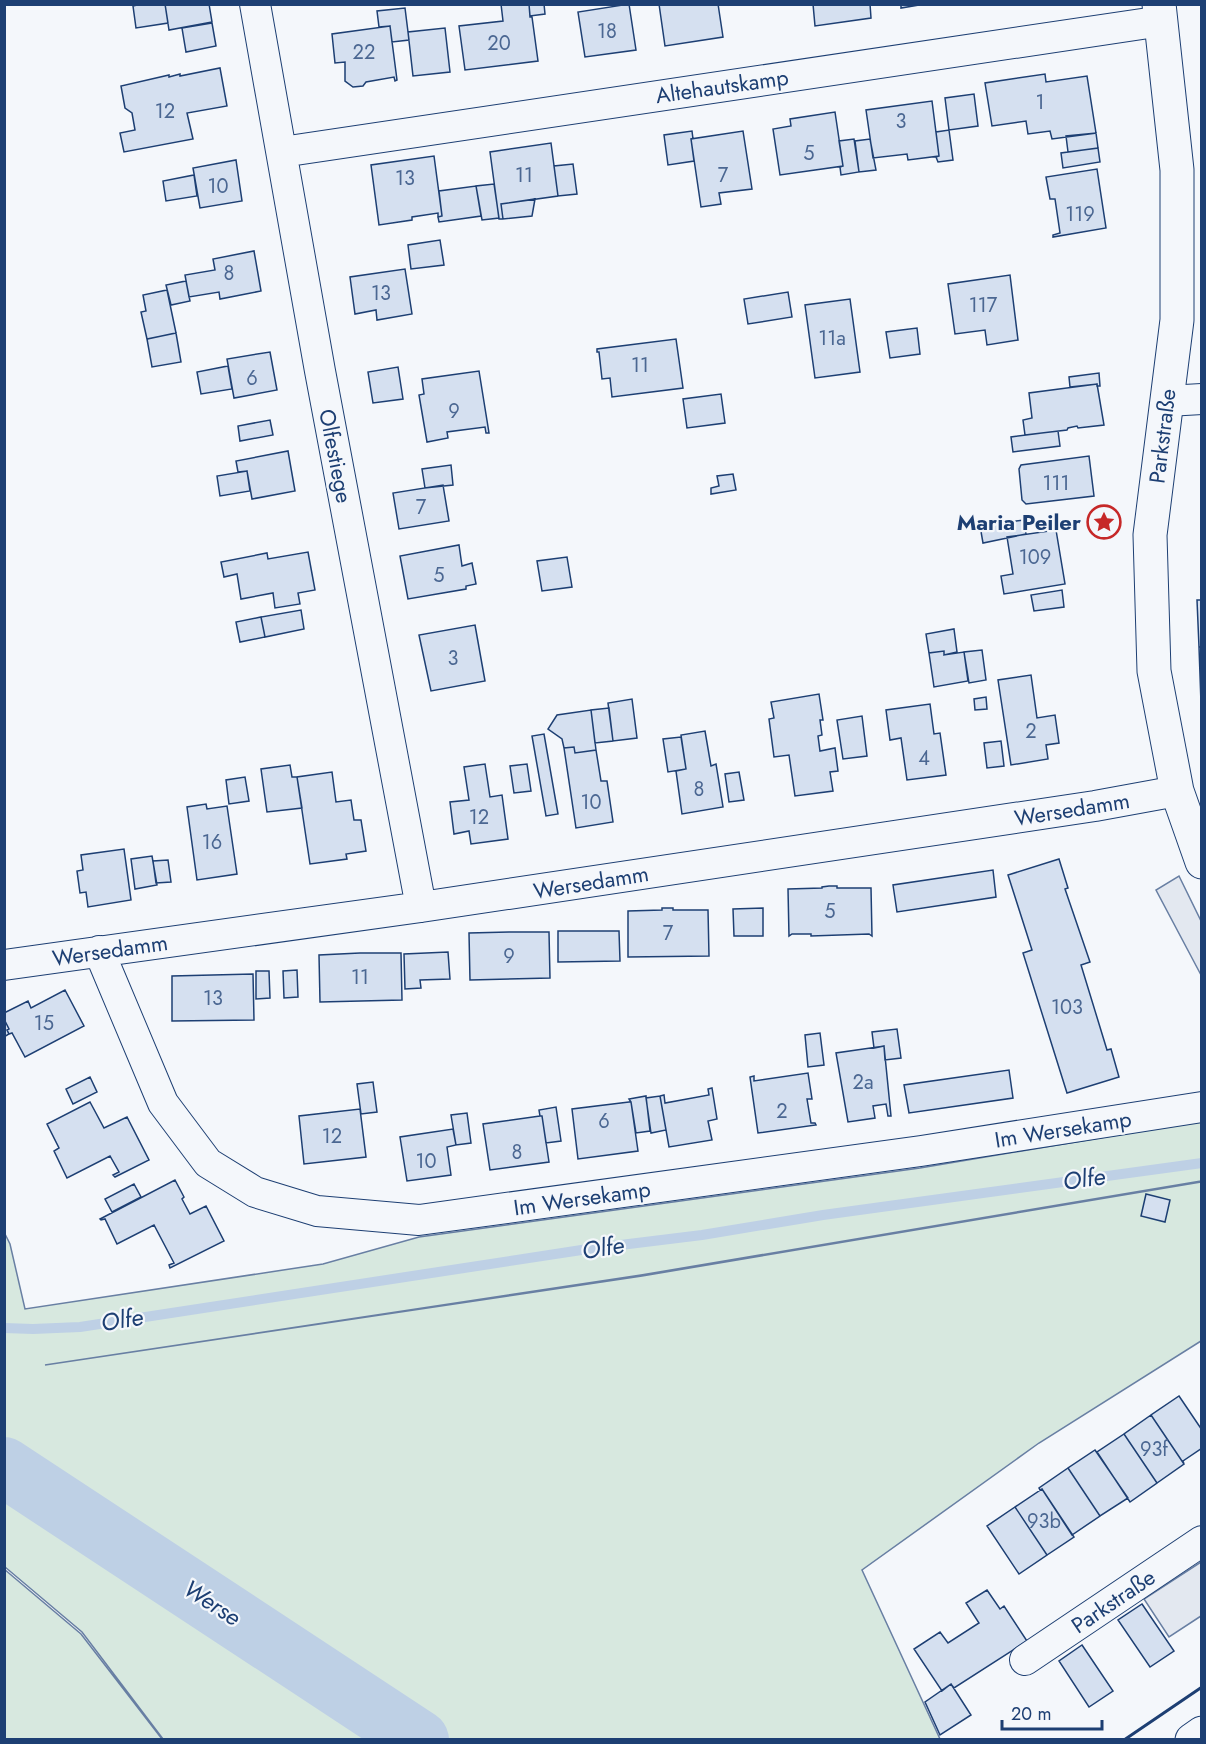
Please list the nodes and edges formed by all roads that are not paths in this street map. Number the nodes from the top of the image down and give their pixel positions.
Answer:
1 (255, 4) edge
2 (1160, 13) edge
3 (282, 152) junction
4 (1202, 399) edge
5 (1167, 401) junction
6 (1177, 791) junction
7 (1202, 862) edge
8 (421, 907) junction
9 (99, 951) junction
10 (4, 965) edge
11 (1202, 1107) edge
12 (1202, 1541) edge
13 (1025, 1660) dead end
14 (1202, 1733) edge
15 (1192, 1740) edge

1 - 3 street, Olfestiege
2 - 3 street, Altehautskamp
2 - 5 street, Parkstraße
3 - 8 street, Olfestiege
4 - 5 street
5 - 6 street, Parkstraße
6 - 7 street, Parkstraße
6 - 8 street, Wersedamm
8 - 9 street, Wersedamm
9 - 10 street, Wersedamm
9 - 11 street, Im Wersekamp
12 - 13 street, Parkstraße
14 - 15 street

